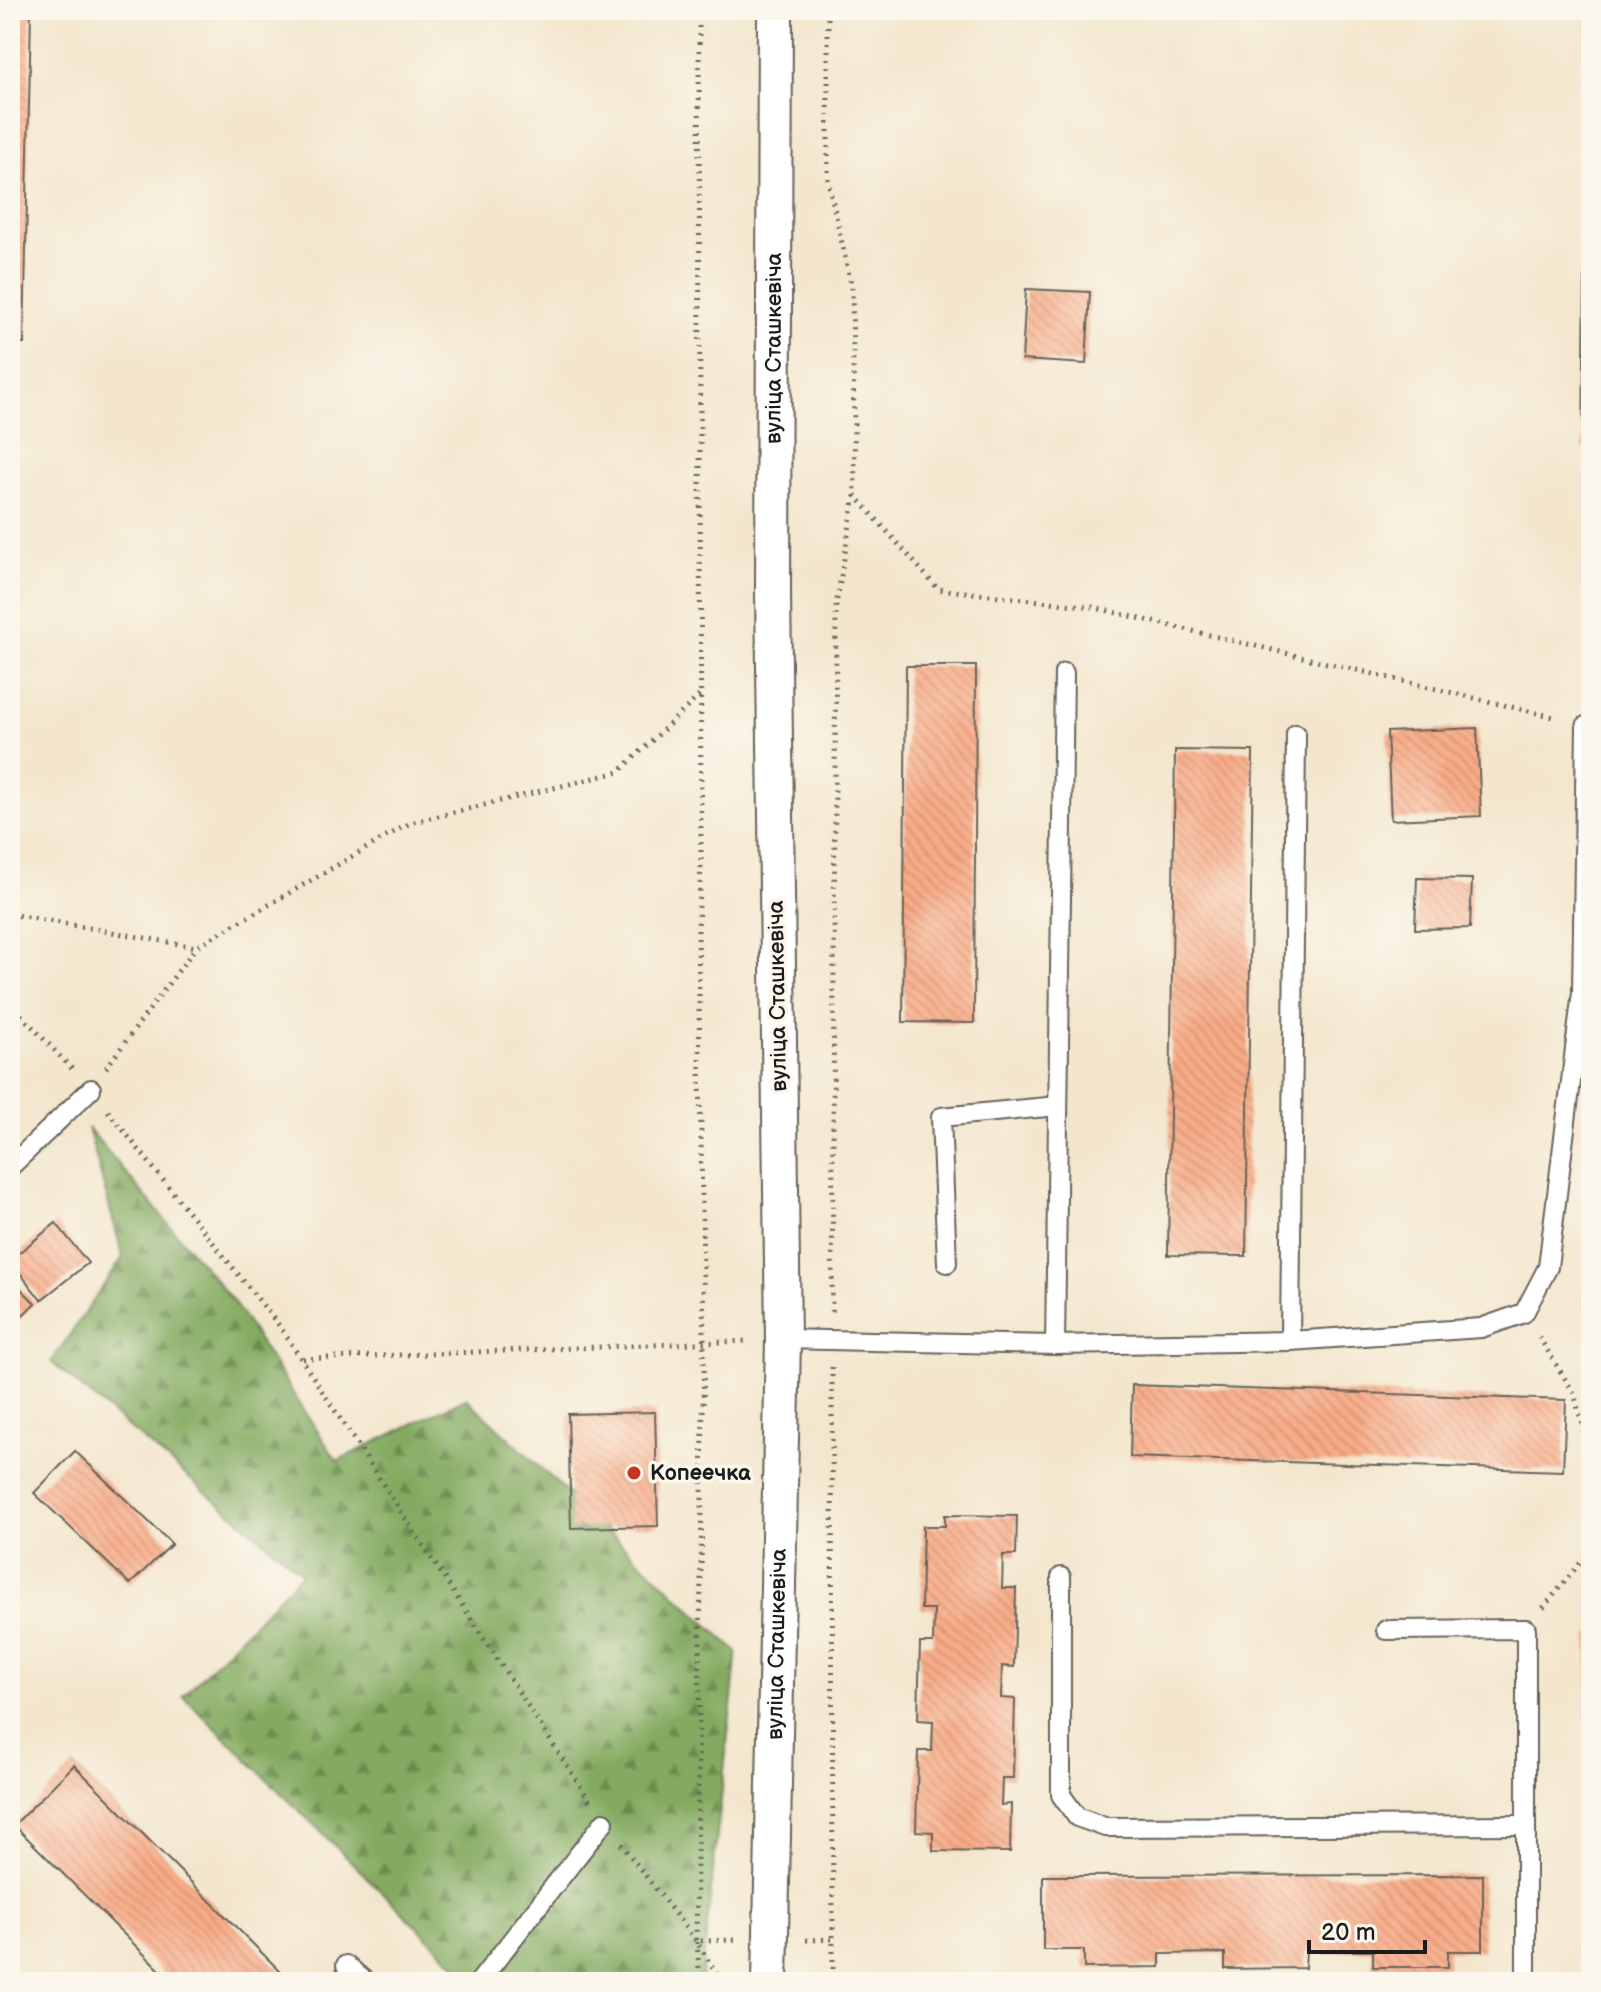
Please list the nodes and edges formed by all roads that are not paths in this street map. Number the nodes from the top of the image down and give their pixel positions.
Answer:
1 (775, 10) edge
2 (1064, 673) dead end
3 (1589, 726) edge
4 (1296, 734) dead end
5 (1587, 992) edge
6 (91, 1089) road end
7 (1058, 1106) junction
8 (10, 1167) edge
9 (947, 1263) dead end
10 (783, 1339) junction
11 (1290, 1341) junction
12 (1055, 1345) junction
13 (1061, 1577) dead end
14 (1386, 1630) dead end
15 (604, 1822) road end
16 (1526, 1825) junction
17 (346, 1965) dead end
18 (366, 1982) edge
19 (479, 1982) edge
20 (770, 1982) edge
21 (1526, 1982) edge

1 - 10 street, вуліца Сташкевіча
2 - 7 lane
3 - 5 lane
4 - 11 lane
5 - 11 lane
6 - 8 lane
7 - 9 lane
7 - 12 lane
10 - 12 lane
10 - 20 street, вуліца Сташкевіча
11 - 12 lane
13 - 16 lane
14 - 16 lane
15 - 19 lane
16 - 21 lane
17 - 18 lane

